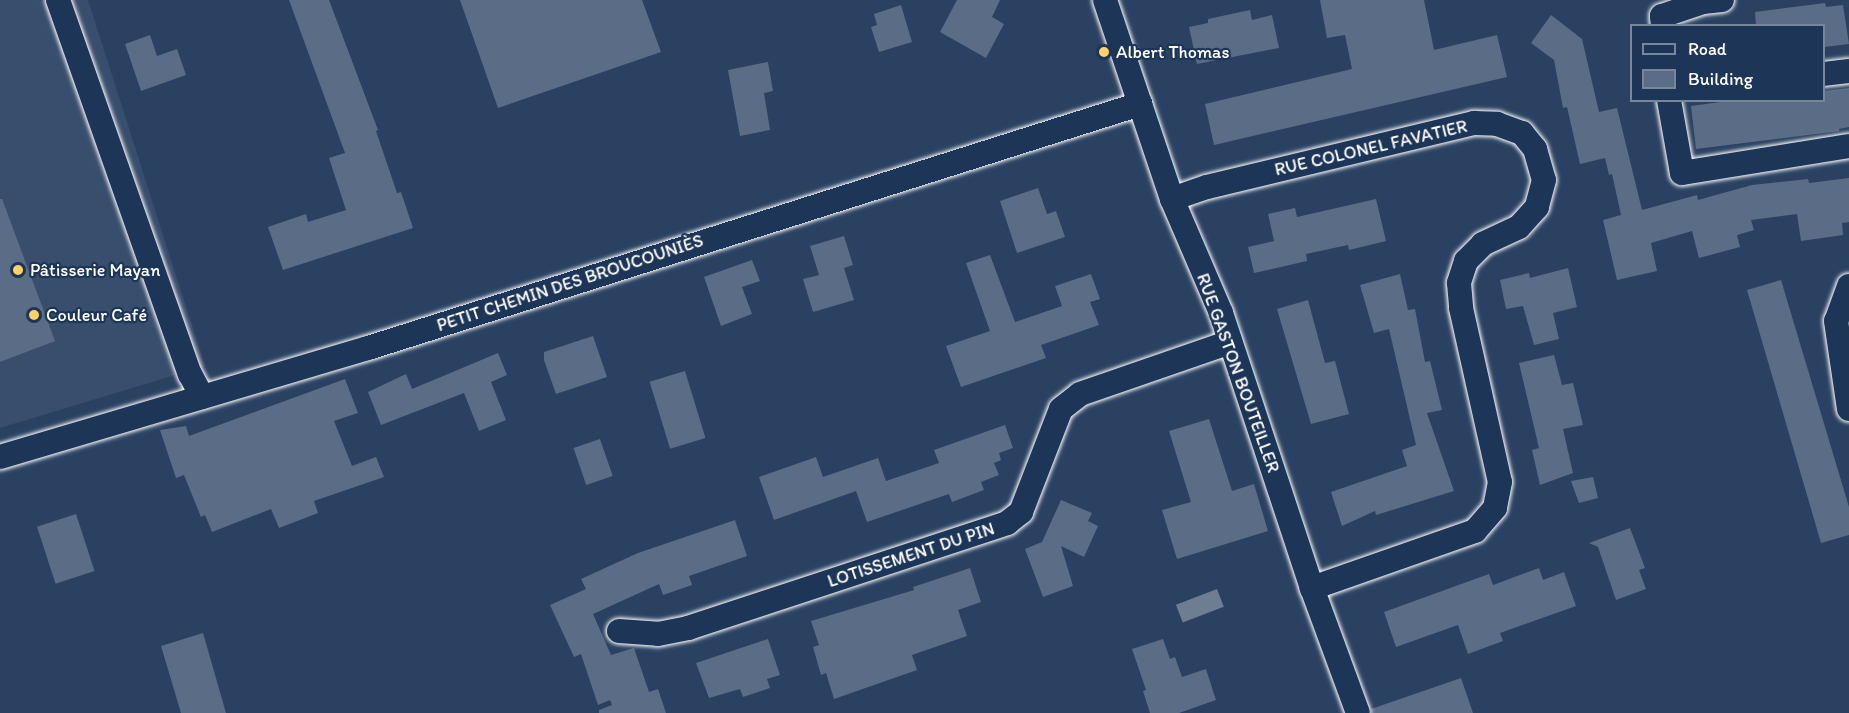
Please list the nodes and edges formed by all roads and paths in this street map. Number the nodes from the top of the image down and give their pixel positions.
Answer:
1 (58, 0) edge
2 (1105, 0) edge
3 (1722, 0) edge
4 (1663, 24) edge
5 (1849, 71) edge
6 (1825, 74) edge
7 (1669, 102) edge
8 (1140, 104) junction
9 (1849, 146) edge
10 (1172, 199) junction
11 (1849, 286) edge
12 (1230, 342) junction
13 (202, 397) junction
14 (1849, 409) edge
15 (0, 457) edge
16 (1312, 588) junction
17 (618, 632) dead end
18 (1358, 713) edge

1 - 13 street
2 - 8 street, RUE GASTON BOUTEILLER
3 - 4 street
5 - 6 street
7 - 9 street
8 - 10 street, RUE GASTON BOUTEILLER
8 - 13 street, PETIT CHEMIN DES BROUCOUNIÈS
10 - 12 street, RUE GASTON BOUTEILLER
10 - 16 street, RUE COLONEL FAVATIER
11 - 14 street
12 - 16 street, RUE GASTON BOUTEILLER
12 - 17 street, LOTISSEMENT DU PIN
13 - 15 street, PETIT CHEMIN DES BROUCOUNIÈS
16 - 18 street, RUE GASTON BOUTEILLER

